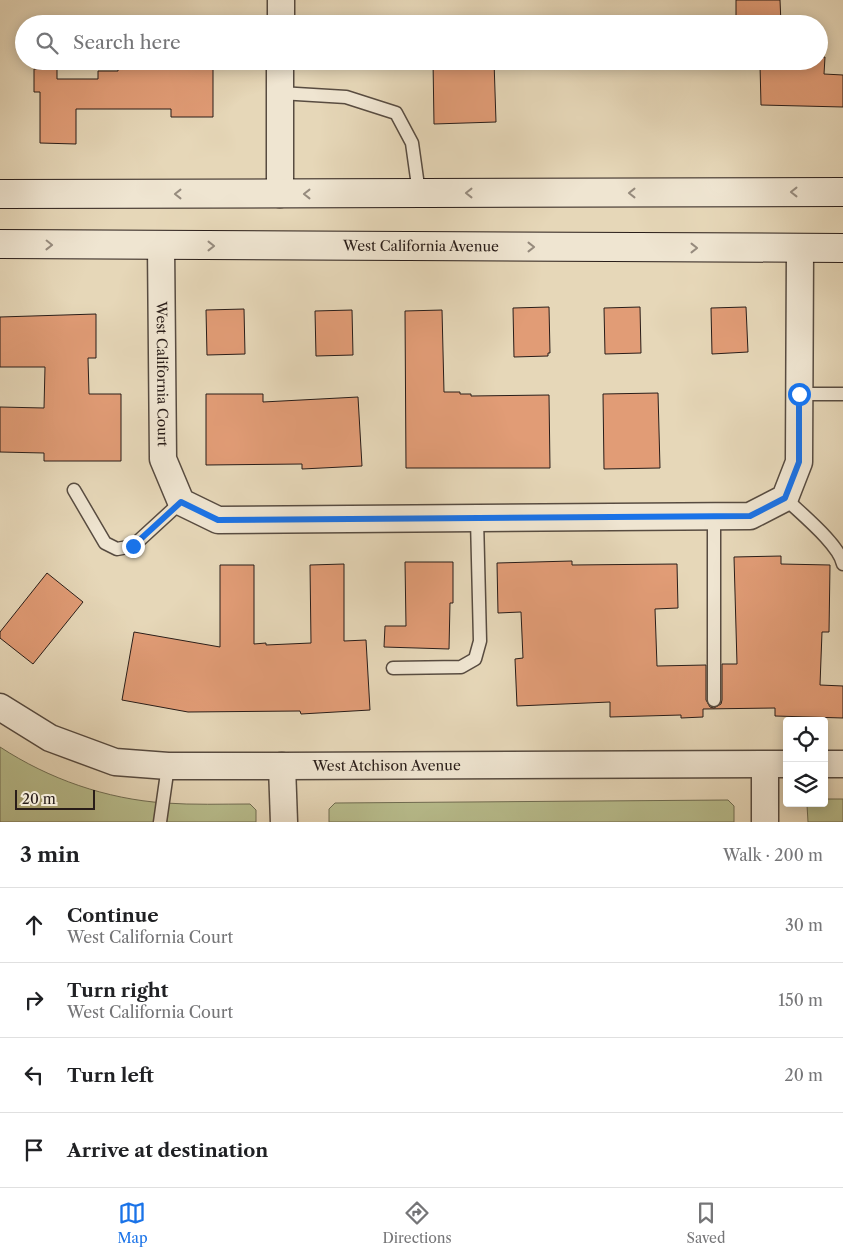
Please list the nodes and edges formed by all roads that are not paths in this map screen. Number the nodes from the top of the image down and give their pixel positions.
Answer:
1 (281, 0) edge
2 (281, 15) edge
3 (280, 70) edge
4 (280, 92) junction
5 (843, 192) edge
6 (419, 193) junction
7 (0, 194) edge
8 (280, 194) junction
9 (0, 244) edge
10 (161, 246) junction
11 (843, 248) edge
12 (800, 249) junction
13 (799, 394) junction
14 (843, 394) edge
15 (74, 490) dead end
16 (785, 498) junction
17 (181, 502) junction
18 (714, 516) junction
19 (477, 519) junction
20 (843, 564) edge
21 (393, 668) dead end
22 (714, 700) dead end
23 (0, 707) edge
24 (828, 764) edge
25 (843, 764) edge
26 (776, 765) edge
27 (168, 766) junction
28 (282, 766) junction
29 (160, 822) edge
30 (284, 822) edge
31 (765, 822) edge

1 - 2 street
3 - 4 street
4 - 6 lane
4 - 8 street
5 -> 6 main road
6 -> 8 main road
8 -> 7 main road
9 -> 10 main road, West California Avenue
10 -> 12 main road, West California Avenue
10 - 17 street, West California Court
11 - 12 main road, West California Avenue
12 - 13 street
13 - 14 lane
13 - 16 street
15 - 17 lane
16 - 18 street
16 - 20 lane
17 - 19 street
18 - 19 street
18 - 22 lane
19 - 21 lane
23 - 27 street, West Atchison Avenue
24 - 25 street
26 - 28 street, West Atchison Avenue
26 - 31 street
27 - 28 street, West Atchison Avenue
27 - 29 lane
28 - 30 street

